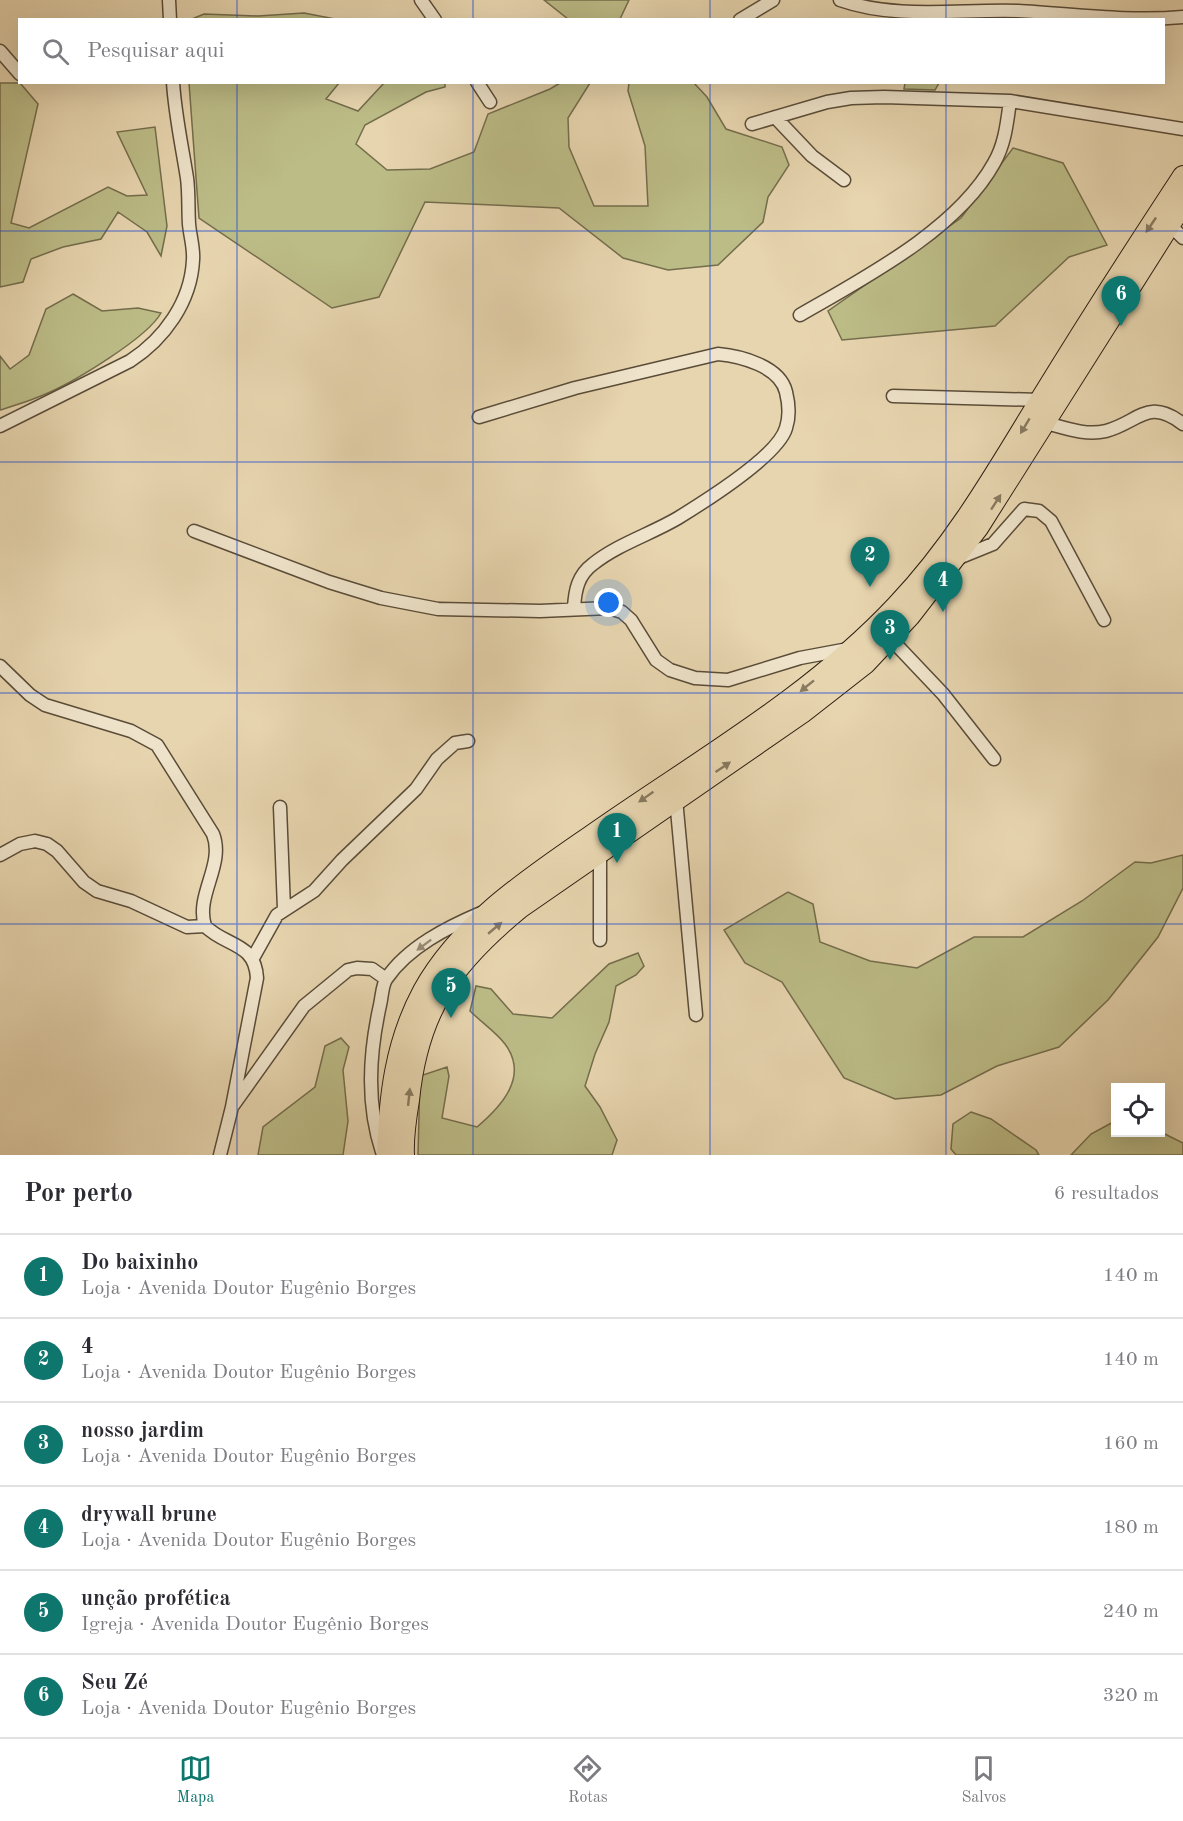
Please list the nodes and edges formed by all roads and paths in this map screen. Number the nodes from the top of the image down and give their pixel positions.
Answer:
1 (169, 0) edge
2 (421, 0) edge
3 (773, 0) edge
4 (840, 0) edge
5 (1183, 17) edge
6 (170, 18) edge
7 (434, 18) edge
8 (743, 18) edge
9 (1108, 18) edge
10 (1152, 18) edge
11 (0, 51) edge
12 (18, 72) edge
13 (173, 84) edge
14 (478, 84) edge
15 (1010, 101) junction
16 (490, 102) dead end
17 (775, 117) junction
18 (752, 124) dead end
19 (1183, 129) edge
20 (1183, 176) edge
21 (844, 180) dead end
22 (1183, 204) edge
23 (1176, 231) edge
24 (800, 315) dead end
25 (893, 396) dead end
26 (1040, 400) junction
27 (479, 417) dead end
28 (1046, 423) junction
29 (1183, 424) edge
30 (0, 426) edge
31 (194, 531) dead end
32 (956, 559) junction
33 (574, 608) junction
34 (1104, 620) dead end
35 (889, 637) junction
36 (852, 648) junction
37 (0, 666) edge
38 (468, 741) dead end
39 (994, 759) dead end
40 (676, 798) junction
41 (280, 807) dead end
42 (600, 850) junction
43 (0, 855) edge
44 (493, 907) junction
45 (285, 909) junction
46 (205, 926) junction
47 (600, 940) dead end
48 (253, 958) junction
49 (386, 979) junction
50 (696, 1016) dead end
51 (232, 1107) junction
52 (220, 1155) edge
53 (385, 1155) edge
54 (404, 1155) edge

1 - 6 street
2 - 7 street
3 - 8 street
4 - 9 street
5 - 10 street
11 - 12 street
13 - 30 street
14 - 16 street
15 - 17 street
15 - 19 street
15 - 24 street
17 - 18 street
17 - 21 street
20 -> 26 highway
22 - 23 highway
23 - 28 highway
25 - 26 street
26 -> 36 highway
27 - 33 street
28 - 29 street
32 -> 28 highway
31 - 33 street
32 - 34 street
32 - 35 highway
33 - 36 street
35 - 39 street
40 -> 35 highway
36 -> 44 highway
37 - 46 street
38 - 45 street
40 - 42 highway
40 - 50 street
41 - 45 street
42 - 47 street
54 -> 42 highway
43 - 46 street
44 -> 49 street
44 - 53 highway
45 - 48 street
46 - 48 street
48 - 51 street
49 - 51 street
49 - 53 street
51 - 52 street

